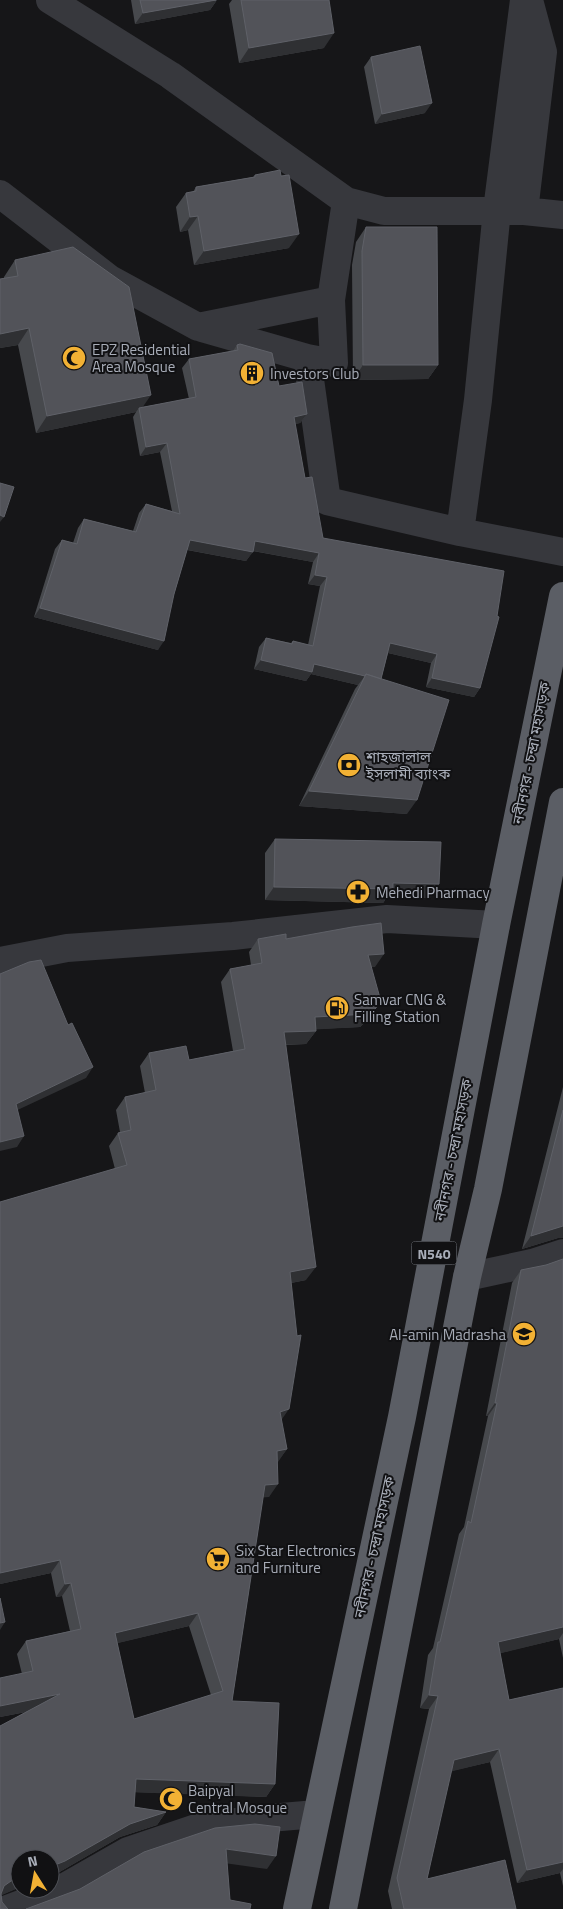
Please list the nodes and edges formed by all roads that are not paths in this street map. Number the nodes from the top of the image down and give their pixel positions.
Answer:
1 (50, 0) edge
2 (524, 0) edge
3 (529, 0) edge
4 (0, 194) edge
5 (346, 201) junction
6 (497, 210) junction
7 (524, 211) junction
8 (563, 215) edge
9 (331, 300) junction
10 (198, 327) junction
11 (306, 358) junction
12 (460, 532) junction
13 (563, 552) edge
14 (563, 596) edge
15 (563, 802) edge
16 (496, 925) junction
17 (0, 961) edge
18 (563, 1254) edge
19 (467, 1277) junction
20 (317, 1814) junction
21 (7, 1909) edge
22 (297, 1909) edge
23 (343, 1909) edge

1 - 5 street
2 - 6 street
3 - 7 street
4 - 10 street
5 - 6 street
5 - 9 street
6 - 7 street
6 - 12 street
7 - 8 street
9 - 10 street
9 - 11 street
10 - 11 street
11 - 12 street
12 - 13 street
14 - 16 highway, নবীনগর - চন্দ্রা মহাসড়ক / N540
15 - 19 highway, N540
16 - 17 street
16 - 20 highway, নবীনগর - চন্দ্রা মহাসড়ক / N540
18 - 19 street
19 - 23 highway, N540
20 - 21 street
20 - 22 highway, নবীনগর - চন্দ্রা মহাসড়ক / N540

